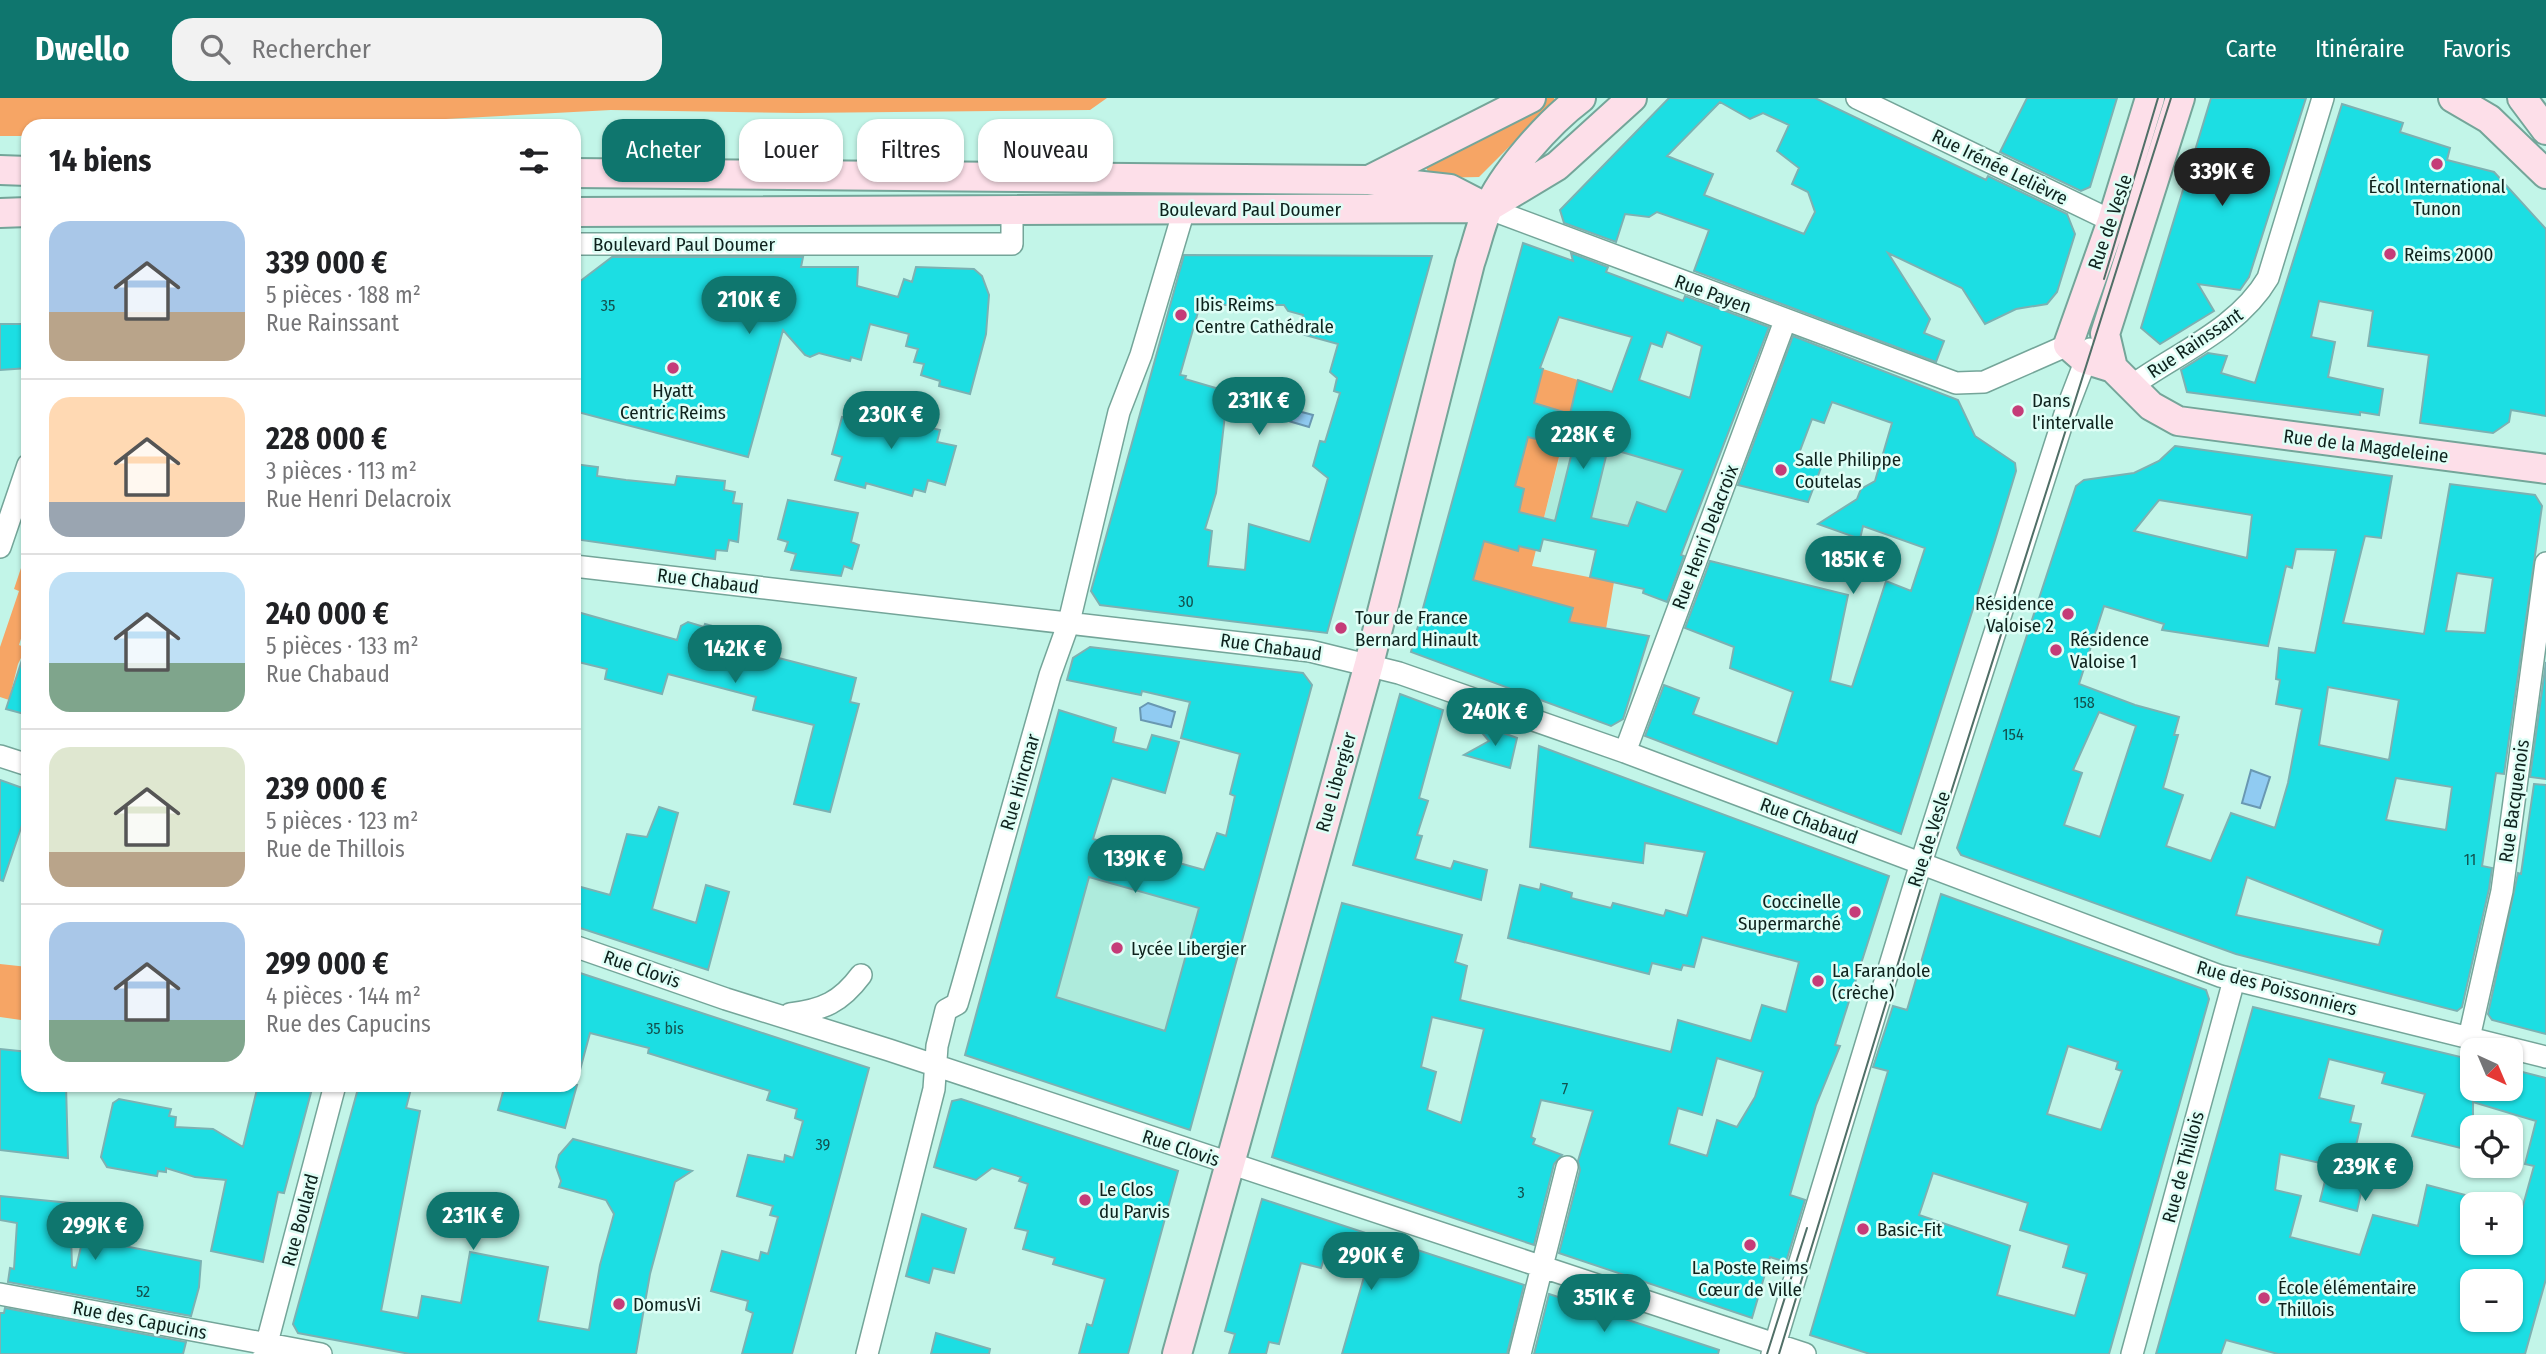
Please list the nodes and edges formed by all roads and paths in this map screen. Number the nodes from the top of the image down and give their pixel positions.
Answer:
1 (1531, 98) edge
2 (1581, 98) edge
3 (1632, 98) edge
4 (1857, 98) edge
5 (2150, 98) edge
6 (2180, 98) edge
7 (2323, 98) edge
8 (2453, 98) edge
9 (2522, 98) edge
10 (1892, 106) edge
11 (2488, 108) edge
12 (2546, 130) edge
13 (0, 170) edge
14 (21, 171) edge
15 (581, 173) edge
16 (2546, 174) edge
17 (1370, 180) junction
18 (1487, 208) junction
19 (1013, 210) junction
20 (1184, 210) junction
21 (0, 212) edge
22 (21, 212) edge
23 (581, 214) edge
24 (2112, 221) junction
25 (581, 244) edge
26 (1785, 321) junction
27 (2105, 334) junction
28 (2076, 352) junction
29 (2122, 377) junction
30 (2546, 469) edge
31 (21, 486) edge
32 (0, 547) edge
33 (2546, 563) edge
34 (581, 567) edge
35 (1069, 622) junction
36 (1369, 664) junction
37 (1625, 752) junction
38 (0, 755) edge
39 (21, 762) edge
40 (1929, 866) junction
41 (581, 948) edge
42 (861, 975) dead end
43 (2234, 980) junction
44 (778, 1015) junction
45 (2469, 1038) joint
46 (2524, 1052) edge
47 (2546, 1057) edge
48 (936, 1066) junction
49 (333, 1092) edge
50 (1230, 1164) junction
51 (1567, 1167) dead end
52 (1544, 1267) junction
53 (0, 1294) edge
54 (266, 1349) edge
55 (1785, 1350) edge
56 (321, 1354) edge
57 (867, 1354) edge
58 (1177, 1354) edge
59 (1520, 1354) edge
60 (2132, 1354) edge

1 - 17 main road, Boulevard Paul Doumer
2 - 18 main road
3 - 18 main road
4 - 10 street, Rue Irénée Lelièvre
5 - 24 main road, Rue de Vesle
6 - 27 main road, Rue de Vesle
7 - 29 street, Rue Rainssant
8 - 11 main road
9 - 12 main road
10 - 24 street, Rue Irénée Lelièvre
11 - 16 main road
13 - 14 main road
15 - 17 main road, Boulevard Paul Doumer
17 - 18 main road, Boulevard Paul Doumer
18 - 20 main road, Boulevard Paul Doumer
18 - 26 street, Rue Payen
18 - 36 main road, Rue Libergier
19 - 20 main road, Boulevard Paul Doumer
19 - 23 main road, Boulevard Paul Doumer
19 - 25 street, Boulevard Paul Doumer
20 - 35 street, Rue Hincmar
21 - 22 main road
24 - 28 main road, Rue de Vesle
26 - 28 street, Rue Payen
26 - 37 street, Rue Henri Delacroix
27 - 28 street, Rue de Vesle
27 - 29 main road
28 - 29 main road
28 - 40 street, Rue de Vesle
29 - 30 main road, Rue de la Magdeleine
31 - 32 street
33 - 45 street, Rue Bacquenois
34 - 35 street, Rue Chabaud
35 - 36 street, Rue Chabaud
35 - 48 street, Rue Hincmar
36 - 37 street, Rue Chabaud
36 - 50 main road, Rue Libergier
37 - 40 street, Rue Chabaud
38 - 39 street
40 - 43 street, Rue des Poissonniers
40 - 55 street, Rue de Vesle
41 - 44 street, Rue Clovis
42 - 44 street
43 - 45 street, Rue des Poissonniers
43 - 60 street, Rue de Thillois
44 - 48 street, Rue Clovis
46 - 47 street, Rue des Poissonniers
48 - 50 street, Rue Clovis
48 - 57 street, Rue Hincmar
49 - 54 street, Rue Boulard
50 - 52 street, Rue Clovis
50 - 58 main road, Rue Libergier
51 - 52 street
52 - 55 street, Rue Clovis
52 - 59 street
53 - 54 street, Rue des Capucins
54 - 56 street, Rue des Capucins

